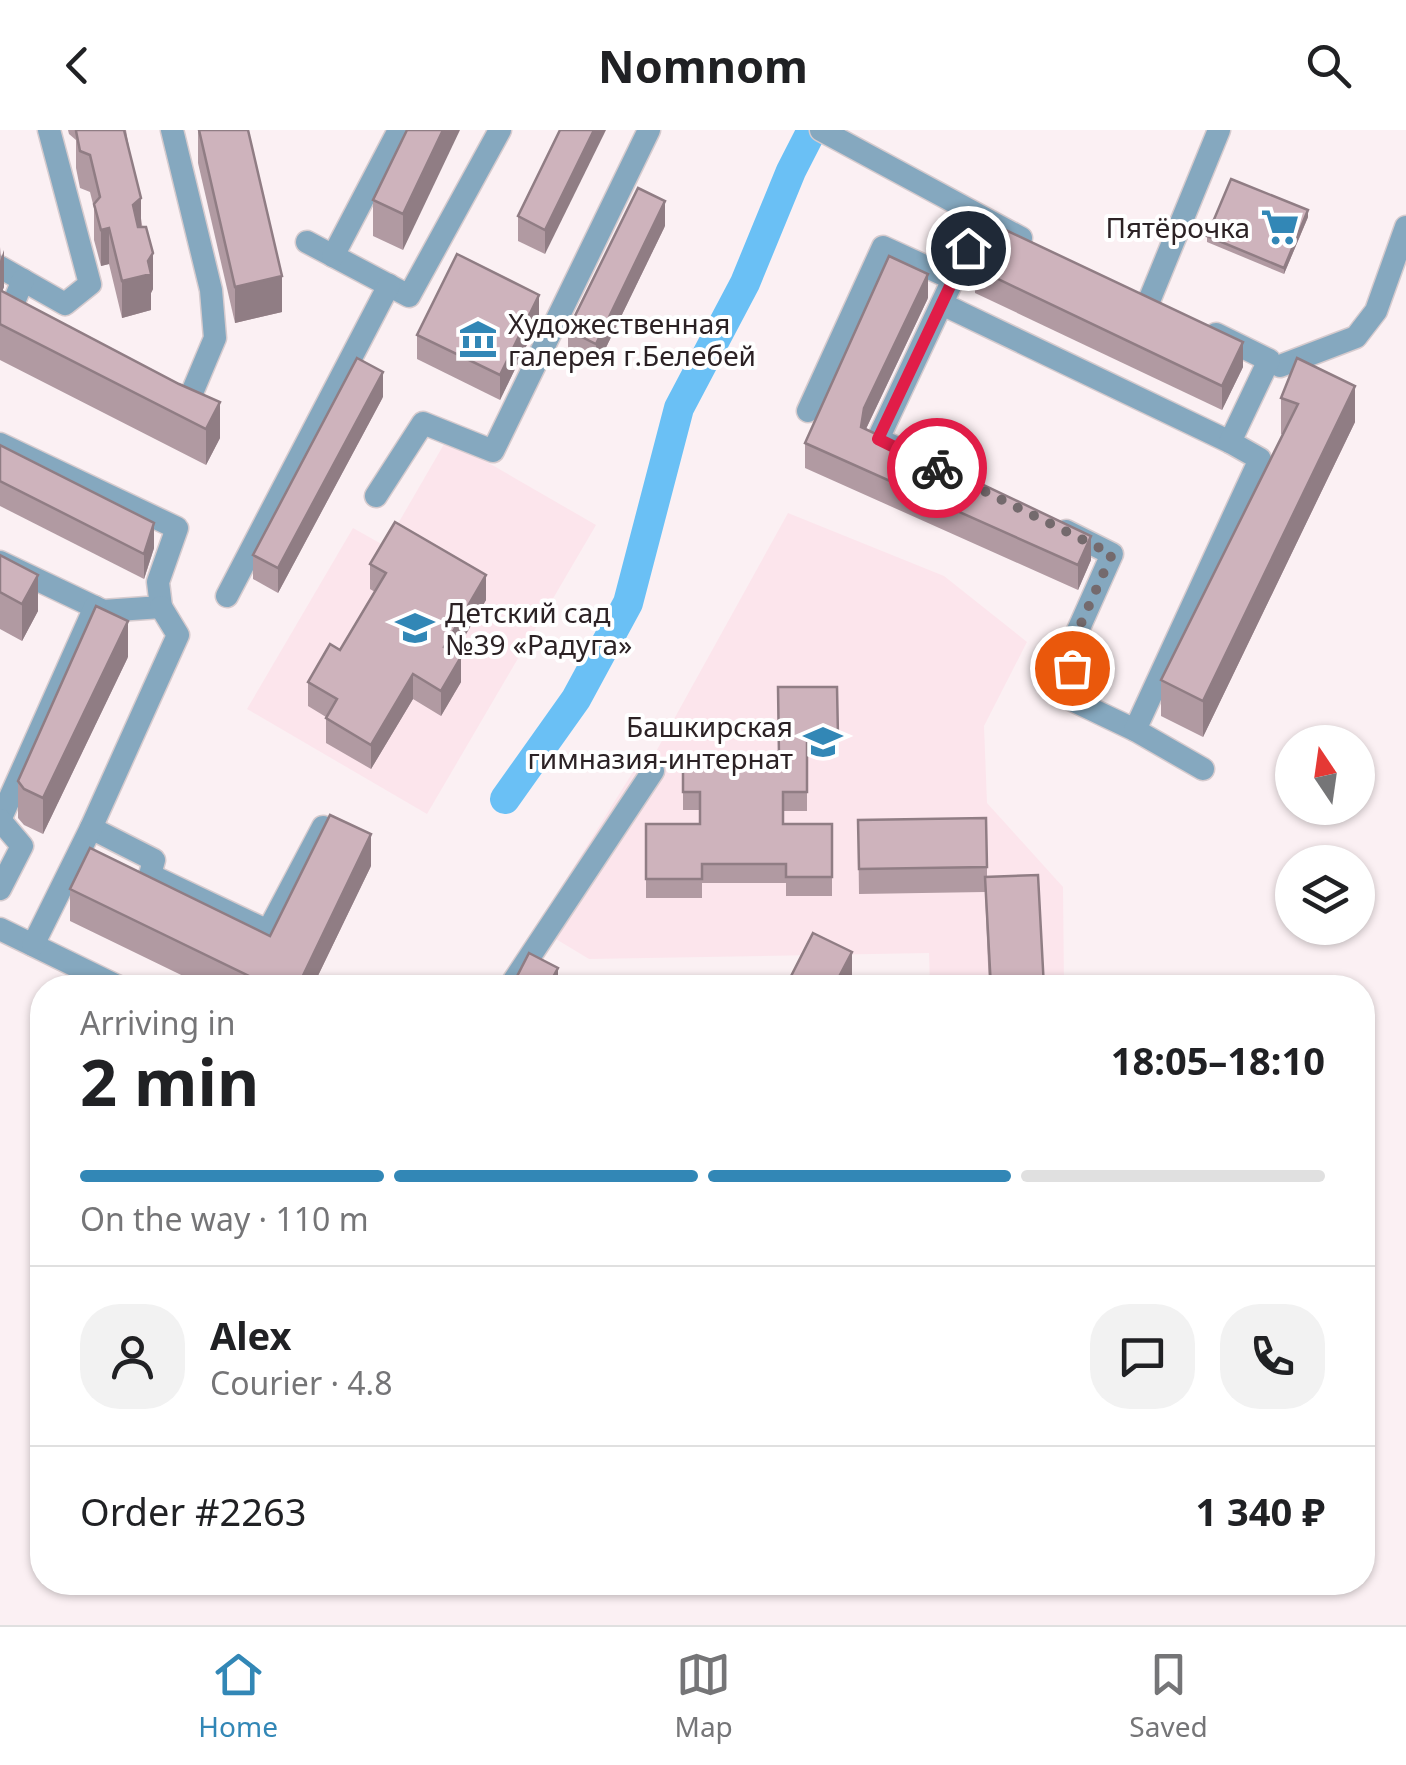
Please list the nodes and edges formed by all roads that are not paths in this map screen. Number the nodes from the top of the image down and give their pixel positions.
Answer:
1 (49, 130) edge
2 (172, 130) edge
3 (399, 130) edge
4 (500, 130) edge
5 (649, 130) edge
6 (822, 130) edge
7 (1219, 130) edge
8 (982, 218) junction
9 (1406, 227) edge
10 (306, 242) dead end
11 (1048, 251) edge
12 (333, 256) junction
13 (0, 267) edge
14 (954, 278) junction
15 (23, 280) junction
16 (389, 285) junction
17 (1149, 301) edge
18 (942, 304) junction
19 (1200, 326) edge
20 (45, 333) edge
21 (1275, 363) junction
22 (151, 388) edge
23 (808, 410) dead end
24 (1230, 442) junction
25 (0, 444) edge
26 (928, 464) edge
27 (376, 496) dead end
28 (1045, 521) edge
29 (0, 562) edge
30 (227, 596) dead end
31 (95, 607) junction
32 (161, 607) junction
33 (1135, 730) junction
34 (1203, 769) dead end
35 (653, 771) dead end
36 (0, 820) edge
37 (323, 826) edge
38 (91, 828) junction
39 (0, 889) edge
40 (0, 929) edge
41 (32, 945) junction
42 (94, 975) edge
43 (525, 975) edge

1 - 15 street
2 - 22 street
3 - 12 street
4 - 16 street
5 - 27 street
6 - 8 street
7 - 17 street
8 - 11 street
8 - 14 street
9 - 21 street
10 - 12 street
12 - 16 street
13 - 15 street
14 - 18 street
14 - 23 street
15 - 20 street
16 - 30 street
18 - 24 street
18 - 26 street
19 - 21 street
21 - 24 street
24 - 33 street
25 - 32 street
28 - 33 street
29 - 31 street
31 - 32 street
31 - 36 street
32 - 38 street
33 - 34 street
35 - 43 street
36 - 39 street
37 - 38 street
38 - 41 street
40 - 41 street
41 - 42 street

